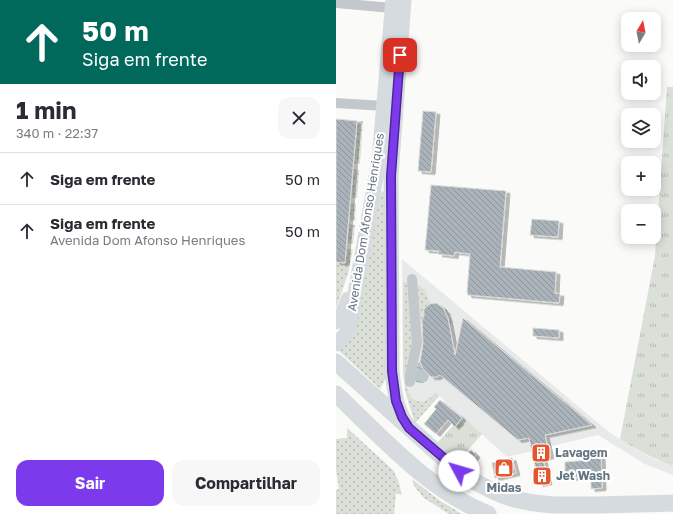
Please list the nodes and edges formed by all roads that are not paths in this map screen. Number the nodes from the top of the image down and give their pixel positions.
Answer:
1 (336, 3) edge
2 (396, 3) edge
3 (336, 103) edge
4 (384, 106) junction
5 (385, 161) junction
6 (375, 186) junction
7 (391, 188) junction
8 (361, 266) junction
9 (412, 279) dead end
10 (336, 322) edge
11 (336, 344) edge
12 (336, 362) edge
13 (392, 371) junction
14 (410, 382) dead end
15 (336, 394) edge
16 (377, 399) junction
17 (409, 428) junction
18 (673, 503) edge
19 (488, 514) edge

1 - 2 street
2 - 4 main road, Avenida Dom Afonso Henriques
2 - 5 main road, Avenida Dom Afonso Henriques
3 - 4 street
4 - 5 main road, Avenida Dom Afonso Henriques
5 - 6 main road, Avenida Dom Afonso Henriques
5 - 7 main road, Avenida Dom Afonso Henriques
6 - 7 main road
6 - 8 main road, Avenida Dom Afonso Henriques
7 - 13 main road, Avenida Dom Afonso Henriques
8 - 10 main road
8 - 11 main road, Avenida Dom Afonso Henriques
9 - 14 street
12 - 16 main road
13 - 16 main road
13 - 17 main road
15 - 16 main road
15 - 19 main road
16 - 17 main road
17 - 18 main road

